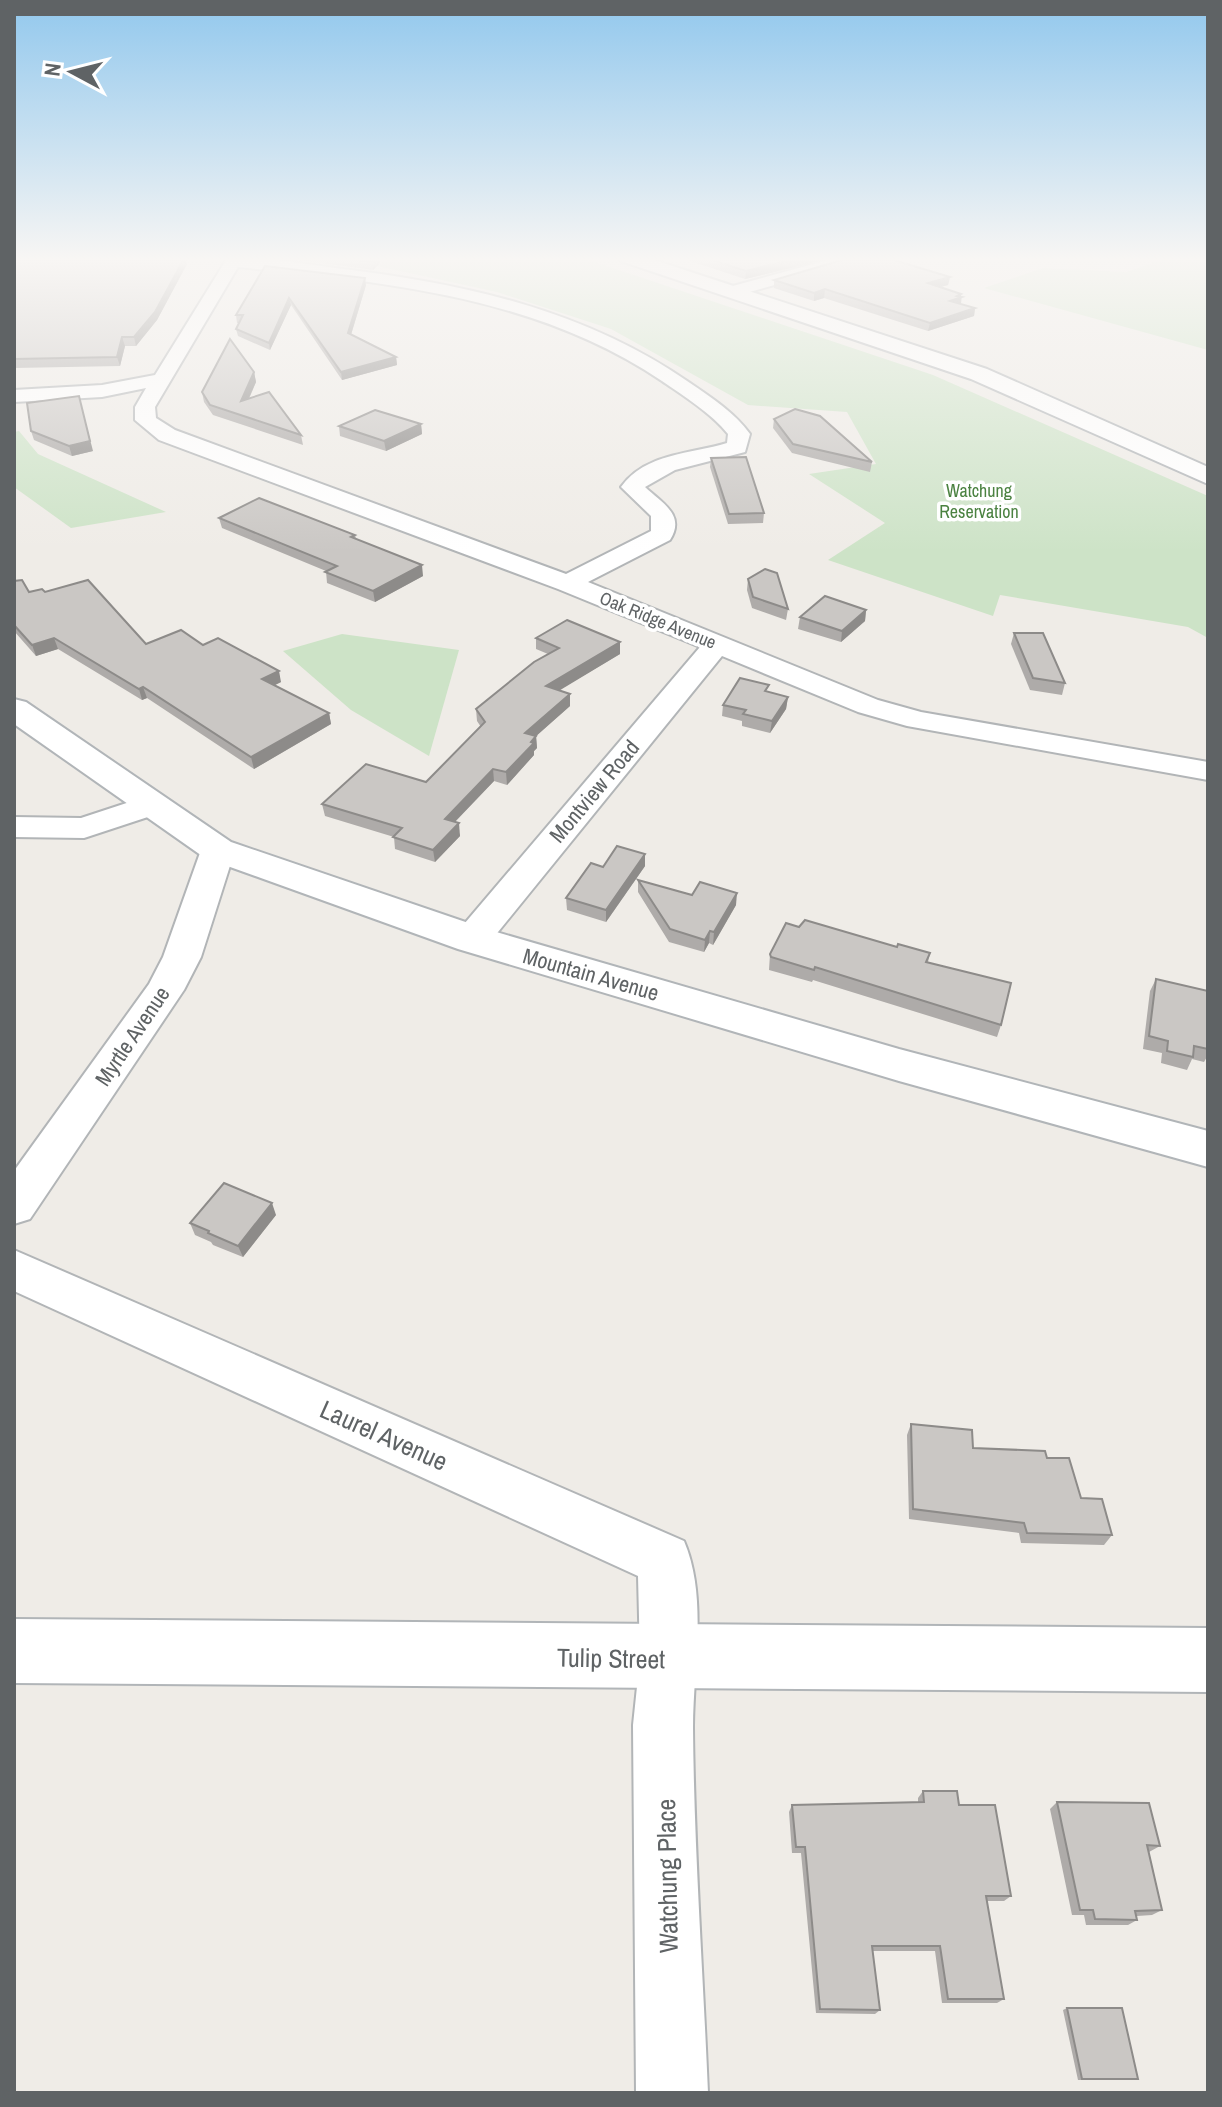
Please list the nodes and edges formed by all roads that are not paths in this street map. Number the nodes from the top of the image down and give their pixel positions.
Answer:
1 (177, 355) edge
2 (631, 355) edge
3 (923, 355) edge
4 (157, 389) junction
5 (14, 396) edge
6 (1208, 476) edge
7 (567, 583) junction
8 (718, 644) junction
9 (14, 709) edge
10 (1208, 771) edge
11 (151, 805) junction
12 (14, 827) edge
13 (218, 850) junction
14 (472, 939) junction
15 (1208, 1149) edge
16 (14, 1206) edge
17 (14, 1270) edge
18 (14, 1651) edge
19 (669, 1658) junction
20 (1208, 1660) edge
21 (672, 2093) edge

1 - 4 street
2 - 7 street
3 - 6 main road
4 - 5 street
4 - 7 street, Oak Ridge Avenue
7 - 8 street, Oak Ridge Avenue
8 - 10 street, Oak Ridge Avenue
8 - 14 street, Montview Road
9 - 11 main road, Mountain Avenue
11 - 12 street
11 - 13 main road, Mountain Avenue
13 - 14 main road, Mountain Avenue
13 - 16 street, Myrtle Avenue
14 - 15 main road, Mountain Avenue
17 - 19 street, Laurel Avenue
18 - 19 main road, Tulip Street
19 - 20 main road, Tulip Street
19 - 21 street, Watchung Place

